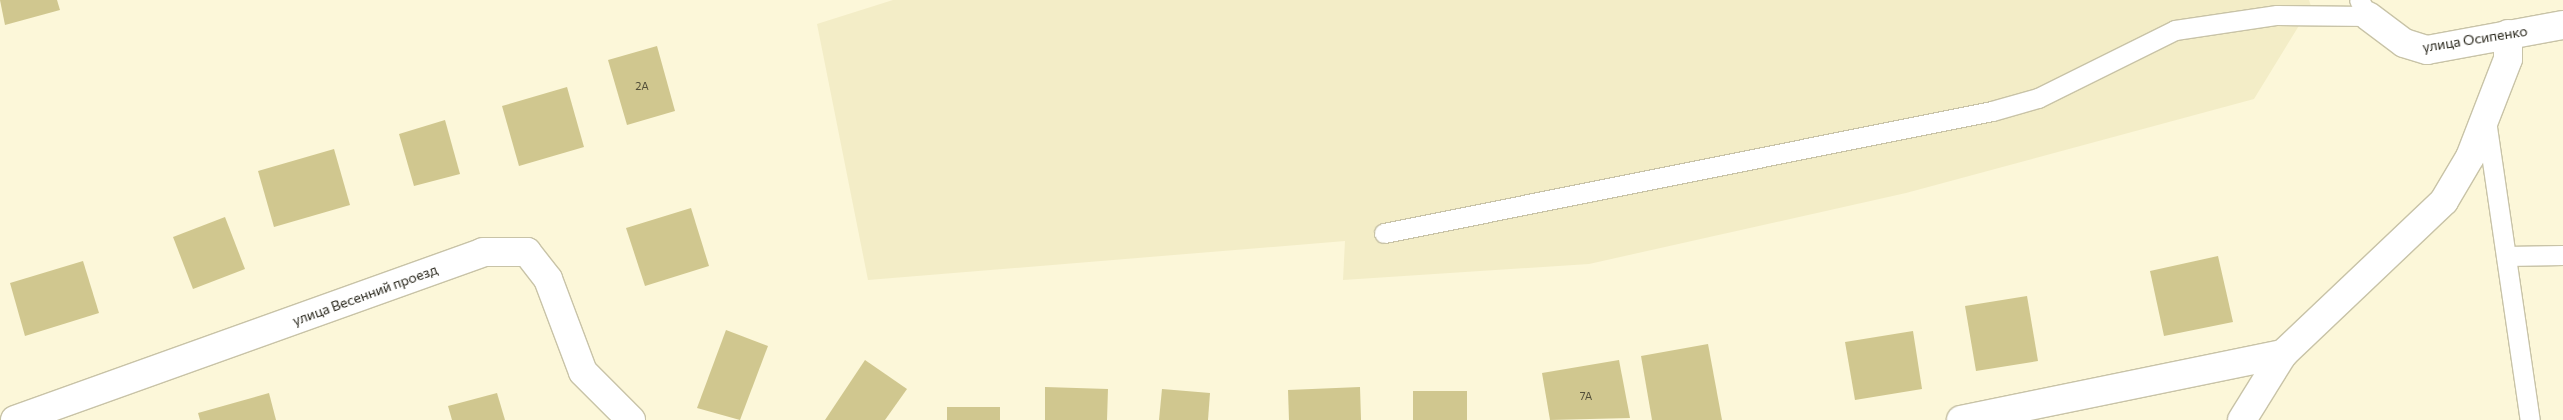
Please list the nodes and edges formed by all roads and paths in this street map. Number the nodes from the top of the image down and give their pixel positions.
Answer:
1 (2364, 8) edge
2 (2563, 25) edge
3 (2508, 34) junction
4 (2486, 116) junction
5 (1384, 233) dead end
6 (2563, 255) edge
7 (2506, 256) junction
8 (2283, 354) junction
9 (15, 420) edge
10 (631, 420) edge
11 (1961, 420) edge
12 (2242, 420) edge
13 (2530, 420) edge

1 - 3 street, улица Осипенко
1 - 5 lane
2 - 3 street, улица Осипенко
3 - 4 street
4 - 7 lane
4 - 8 street
6 - 7 lane
7 - 13 lane
8 - 11 street
8 - 12 street
9 - 10 street, улица Весенний проезд

